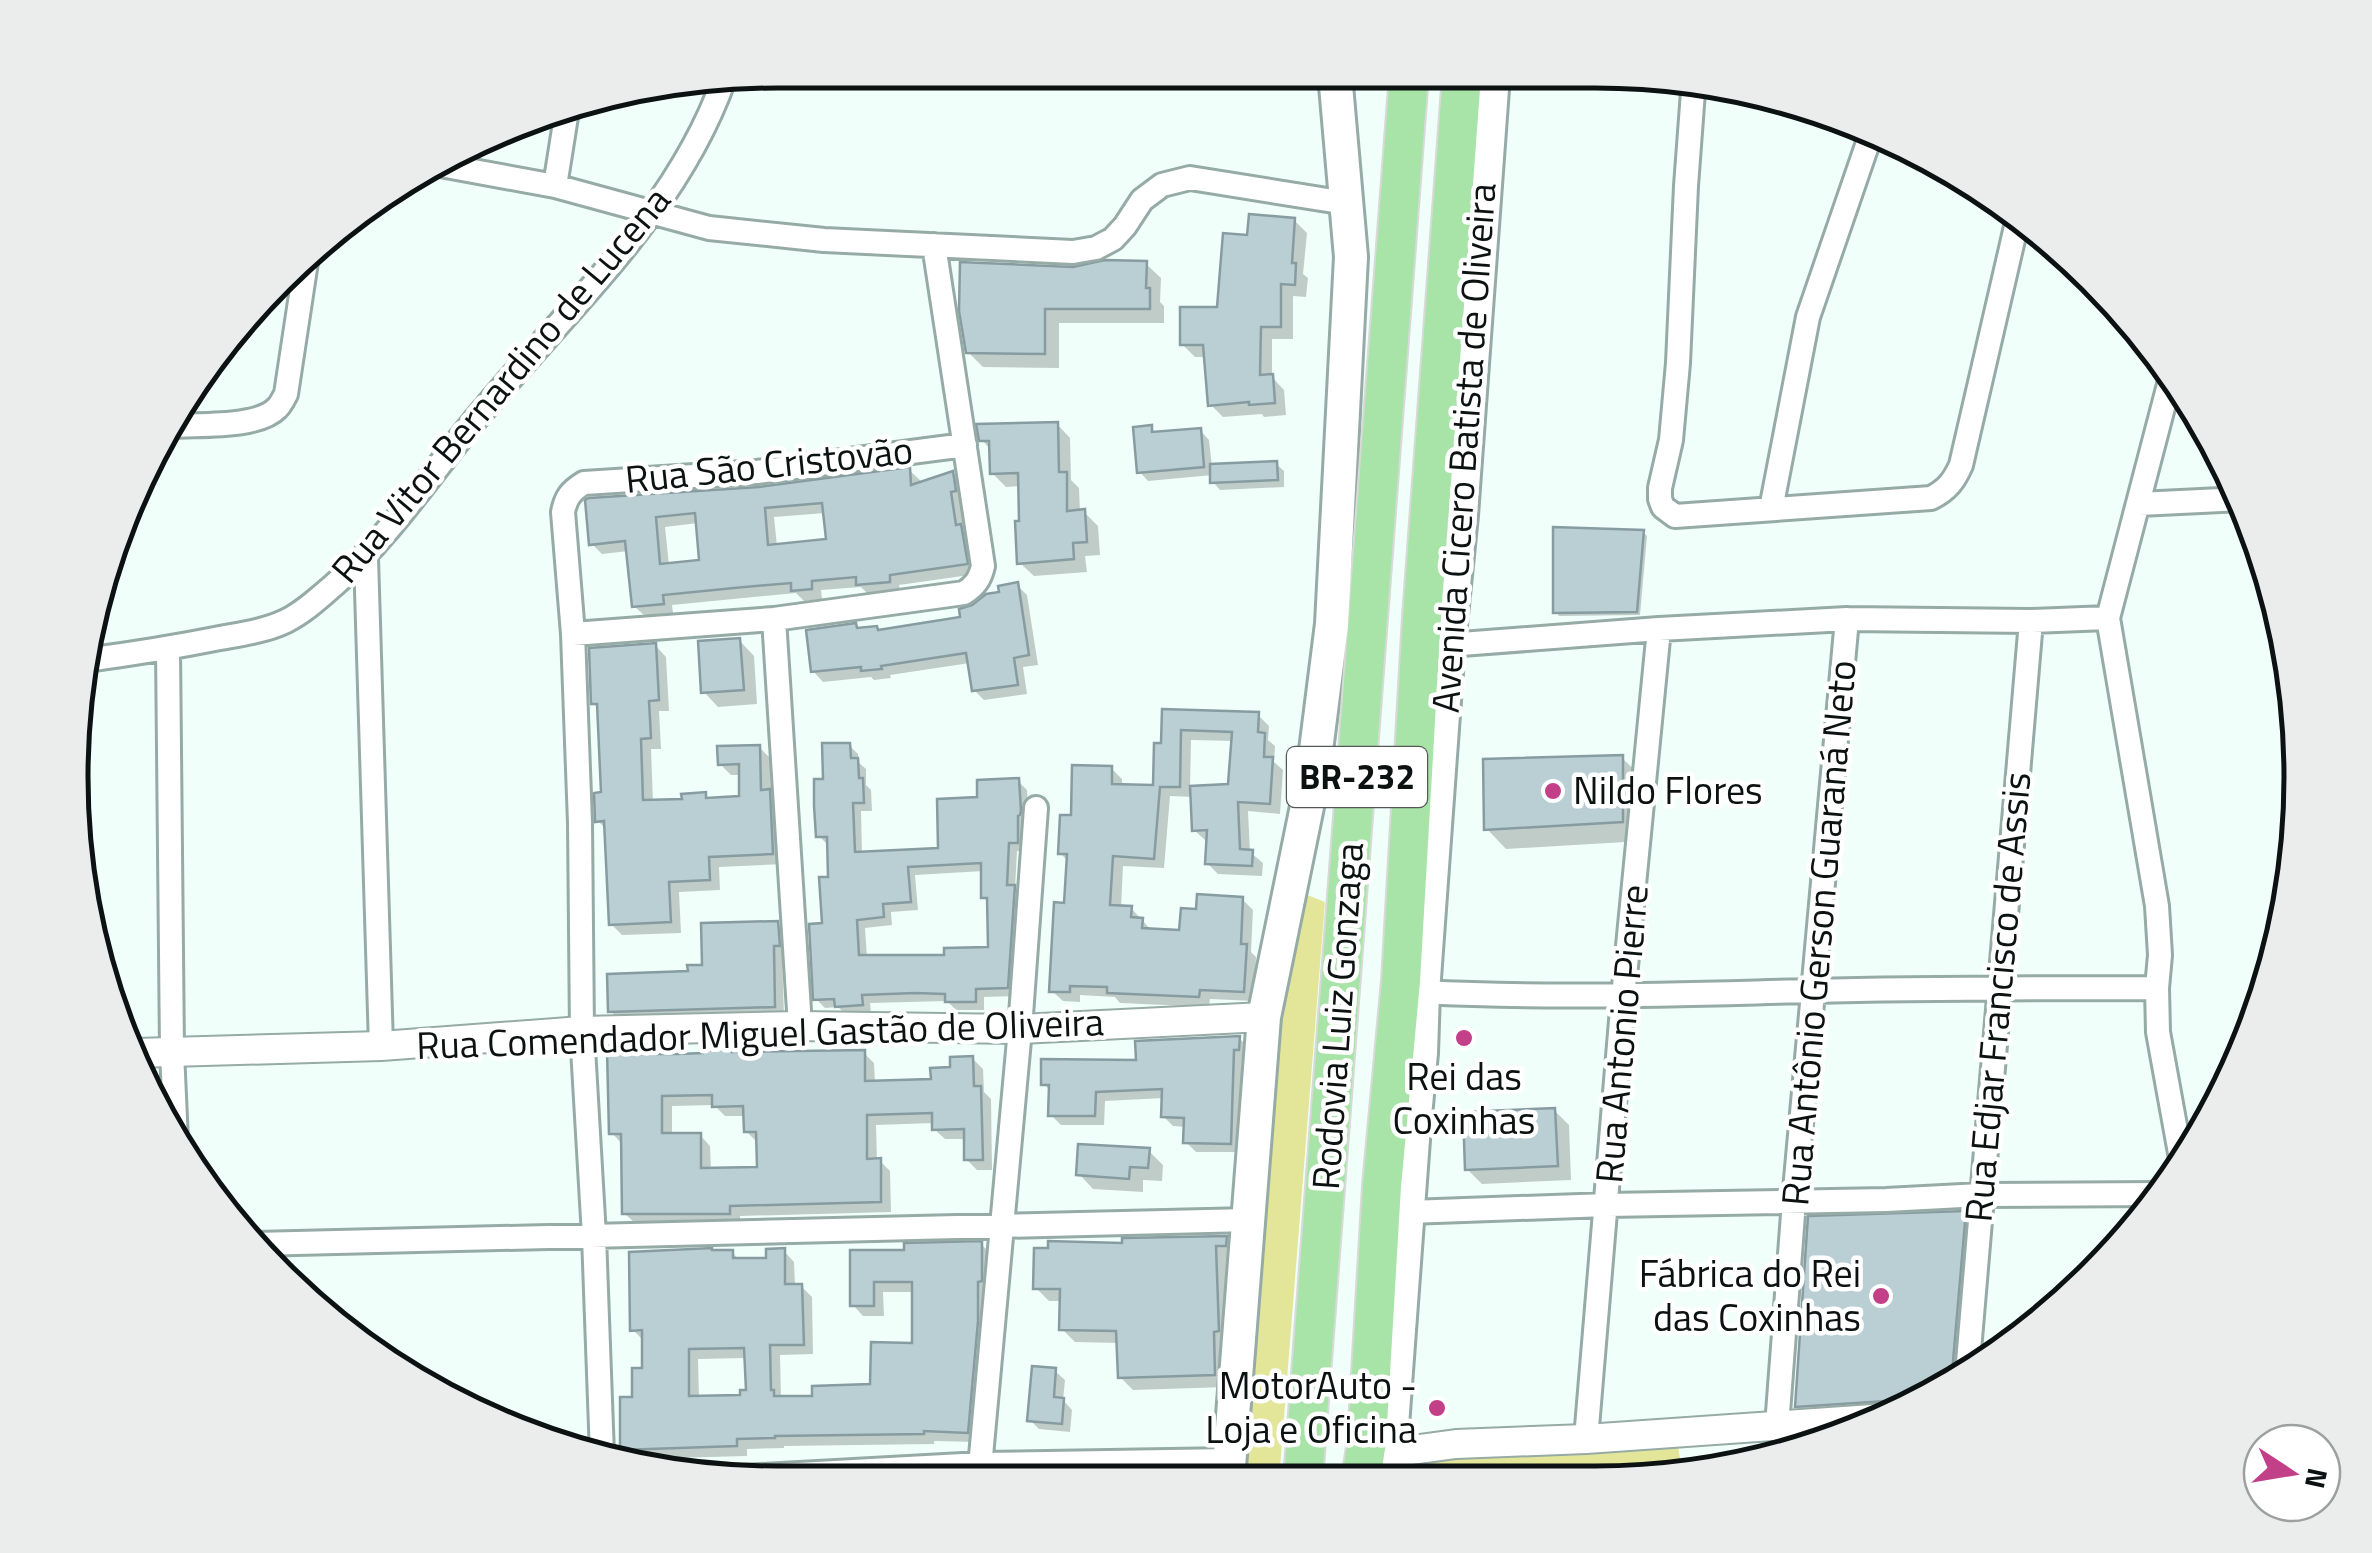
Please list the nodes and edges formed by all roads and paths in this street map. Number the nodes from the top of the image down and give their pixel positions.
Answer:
1 (1336, 88) edge
2 (1408, 88) edge
3 (1461, 88) edge
4 (1491, 88) edge
5 (720, 90) edge
6 (1693, 94) edge
7 (565, 121) edge
8 (1868, 144) edge
9 (455, 168) edge
10 (555, 186) junction
11 (1346, 202) junction
12 (652, 213) junction
13 (2015, 230) edge
14 (934, 245) junction
15 (304, 275) edge
16 (2167, 393) edge
17 (184, 425) edge
18 (966, 445) junction
19 (2226, 500) edge
20 (2139, 504) junction
21 (1770, 509) junction
22 (366, 558) junction
23 (2108, 618) junction
24 (774, 619) junction
25 (1847, 619) junction
26 (2030, 621) junction
27 (1660, 630) junction
28 (572, 634) junction
29 (1448, 646) junction
30 (168, 648) junction
31 (98, 658) edge
32 (1036, 808) dead end
33 (1998, 988) junction
34 (2156, 988) junction
35 (1814, 991) junction
36 (1423, 992) junction
37 (1624, 997) junction
38 (1264, 1018) junction
39 (800, 1026) junction
40 (1020, 1029) junction
41 (582, 1031) junction
42 (381, 1046) junction
43 (172, 1052) junction
44 (146, 1053) edge
45 (175, 1111) edge
46 (2178, 1143) edge
47 (2143, 1194) edge
48 (1981, 1195) junction
49 (1794, 1201) junction
50 (1607, 1205) junction
51 (1409, 1212) junction
52 (1249, 1220) junction
53 (1002, 1225) junction
54 (594, 1236) junction
55 (270, 1244) edge
56 (1968, 1356) edge
57 (1836, 1422) edge
58 (1777, 1426) junction
59 (1586, 1439) junction
60 (602, 1443) edge
61 (980, 1466) edge
62 (1229, 1466) edge
63 (1305, 1466) edge
64 (1364, 1466) edge
65 (1389, 1466) edge
66 (1392, 1466) edge

1 - 11 main road
2 - 63 highway, Rodovia Luiz Gonzaga / BR-232
3 - 64 highway, Rodovia Luiz Gonzaga / BR-232
4 - 29 main road, Avenida Cicero Batista de Oliveira
5 - 12 street, Rua Vitor Bernardino de Lucena
6 - 21 street
7 - 10 street
8 - 21 street
9 - 10 street
10 - 12 street
11 - 14 street
11 - 38 main road
12 - 14 street
12 - 22 street, Rua Vitor Bernardino de Lucena
13 - 21 street
14 - 18 street
15 - 17 street
16 - 20 street
18 - 24 street
18 - 28 street, Rua São Cristovão
19 - 20 street
20 - 23 street
22 - 30 street, Rua Vitor Bernardino de Lucena
22 - 42 street
23 - 26 street
23 - 34 street
24 - 28 street
24 - 39 street
25 - 26 street
25 - 27 street
25 - 35 street, Rua Antônio Gerson Guaraná Neto
26 - 33 street, Rua Edjar Francisco de Assis
27 - 29 street
27 - 37 street, Rua Antonio Pierre
28 - 41 street
29 - 36 main road, Avenida Cicero Batista de Oliveira
30 - 31 street, Rua Vitor Bernardino de Lucena
30 - 43 street
32 - 40 street
33 - 34 street
33 - 35 street
33 - 48 street, Rua Edjar Francisco de Assis
34 - 46 street
35 - 37 street
35 - 49 street, Rua Antônio Gerson Guaraná Neto
36 - 37 street
36 - 51 main road, Avenida Cicero Batista de Oliveira
37 - 50 street, Rua Antonio Pierre
38 - 40 street, Rua Comendador Miguel Gastão de Oliveira
38 - 52 main road
39 - 40 street, Rua Comendador Miguel Gastão de Oliveira
39 - 41 street, Rua Comendador Miguel Gastão de Oliveira
40 - 53 street
41 - 42 street, Rua Comendador Miguel Gastão de Oliveira
41 - 54 street
42 - 43 street, Rua Comendador Miguel Gastão de Oliveira
43 - 44 street, Rua Comendador Miguel Gastão de Oliveira
43 - 45 street
47 - 48 street
48 - 49 street
48 - 56 street, Rua Edjar Francisco de Assis
49 - 50 street
49 - 58 street, Rua Antônio Gerson Guaraná Neto
50 - 51 street
50 - 59 street, Rua Antonio Pierre
51 - 65 main road, Avenida Cicero Batista de Oliveira
52 - 53 street
52 - 62 main road
53 - 54 street
53 - 61 street
54 - 55 street
54 - 60 street
57 - 58 street
58 - 59 street
59 - 66 street

